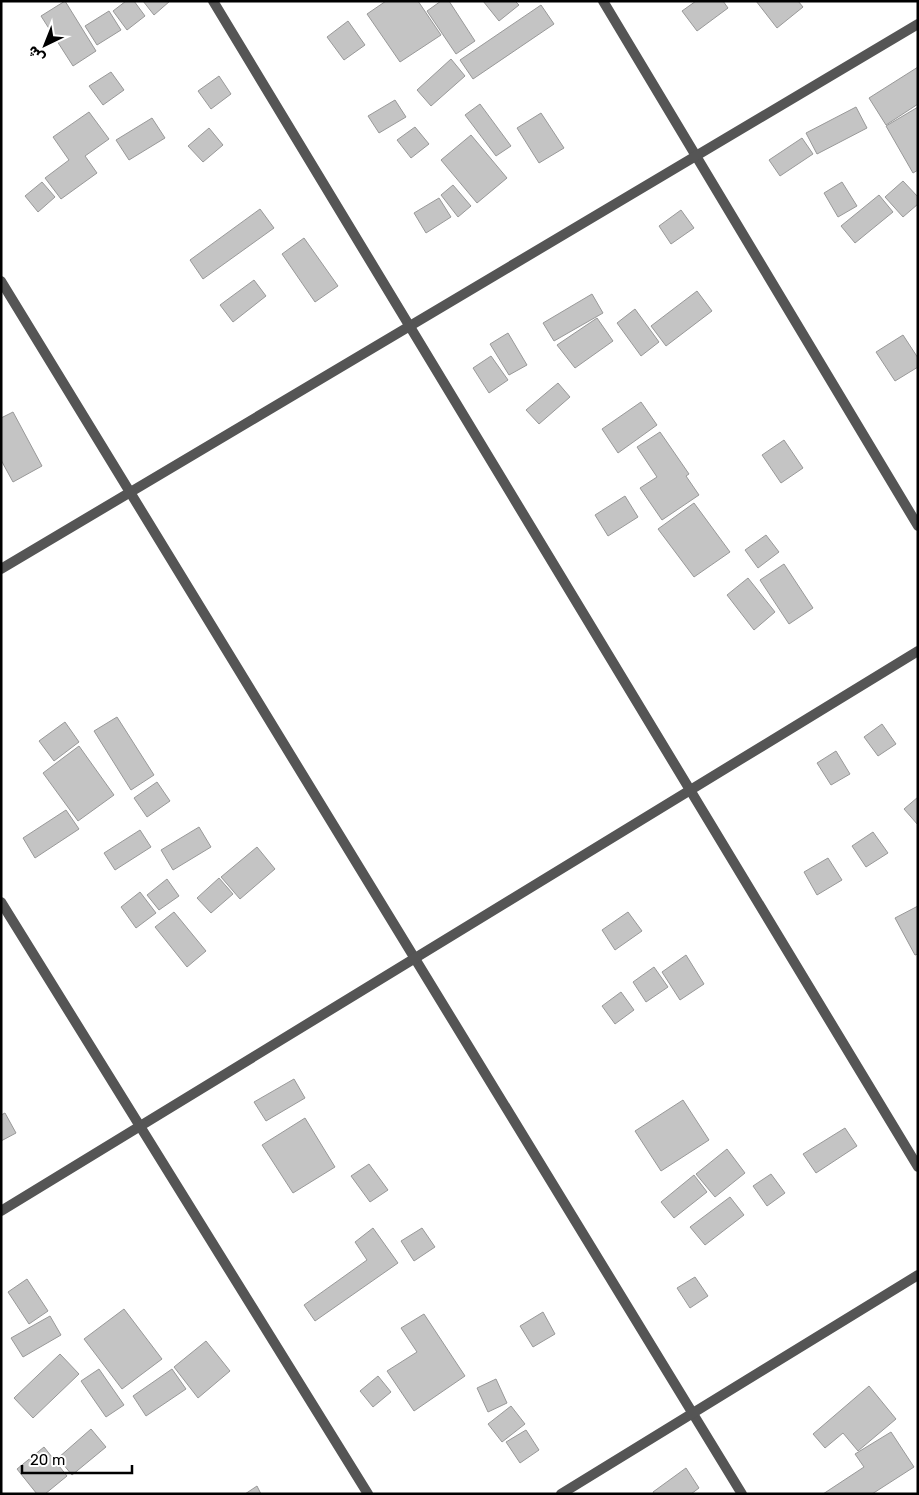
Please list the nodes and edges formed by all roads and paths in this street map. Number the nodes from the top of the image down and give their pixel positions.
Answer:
1 (213, 1) edge
2 (603, 1) edge
3 (918, 24) edge
4 (696, 156) junction
5 (1, 282) edge
6 (409, 326) junction
7 (130, 493) junction
8 (918, 526) edge
9 (1, 570) edge
10 (918, 651) edge
11 (690, 790) junction
12 (1, 902) edge
13 (415, 958) junction
14 (140, 1126) junction
15 (918, 1167) edge
16 (1, 1211) edge
17 (918, 1275) edge
18 (692, 1413) junction
19 (368, 1494) edge
20 (561, 1494) edge
21 (742, 1494) edge

1 - 6 street
2 - 4 street
3 - 4 street
4 - 6 street
4 - 8 street
5 - 7 street
6 - 7 street
6 - 11 street
7 - 9 street
7 - 13 street
10 - 11 street
11 - 13 street
11 - 15 street
12 - 14 street
13 - 14 street
13 - 18 street
14 - 16 street
14 - 19 street
17 - 18 street
18 - 20 street
18 - 21 street

